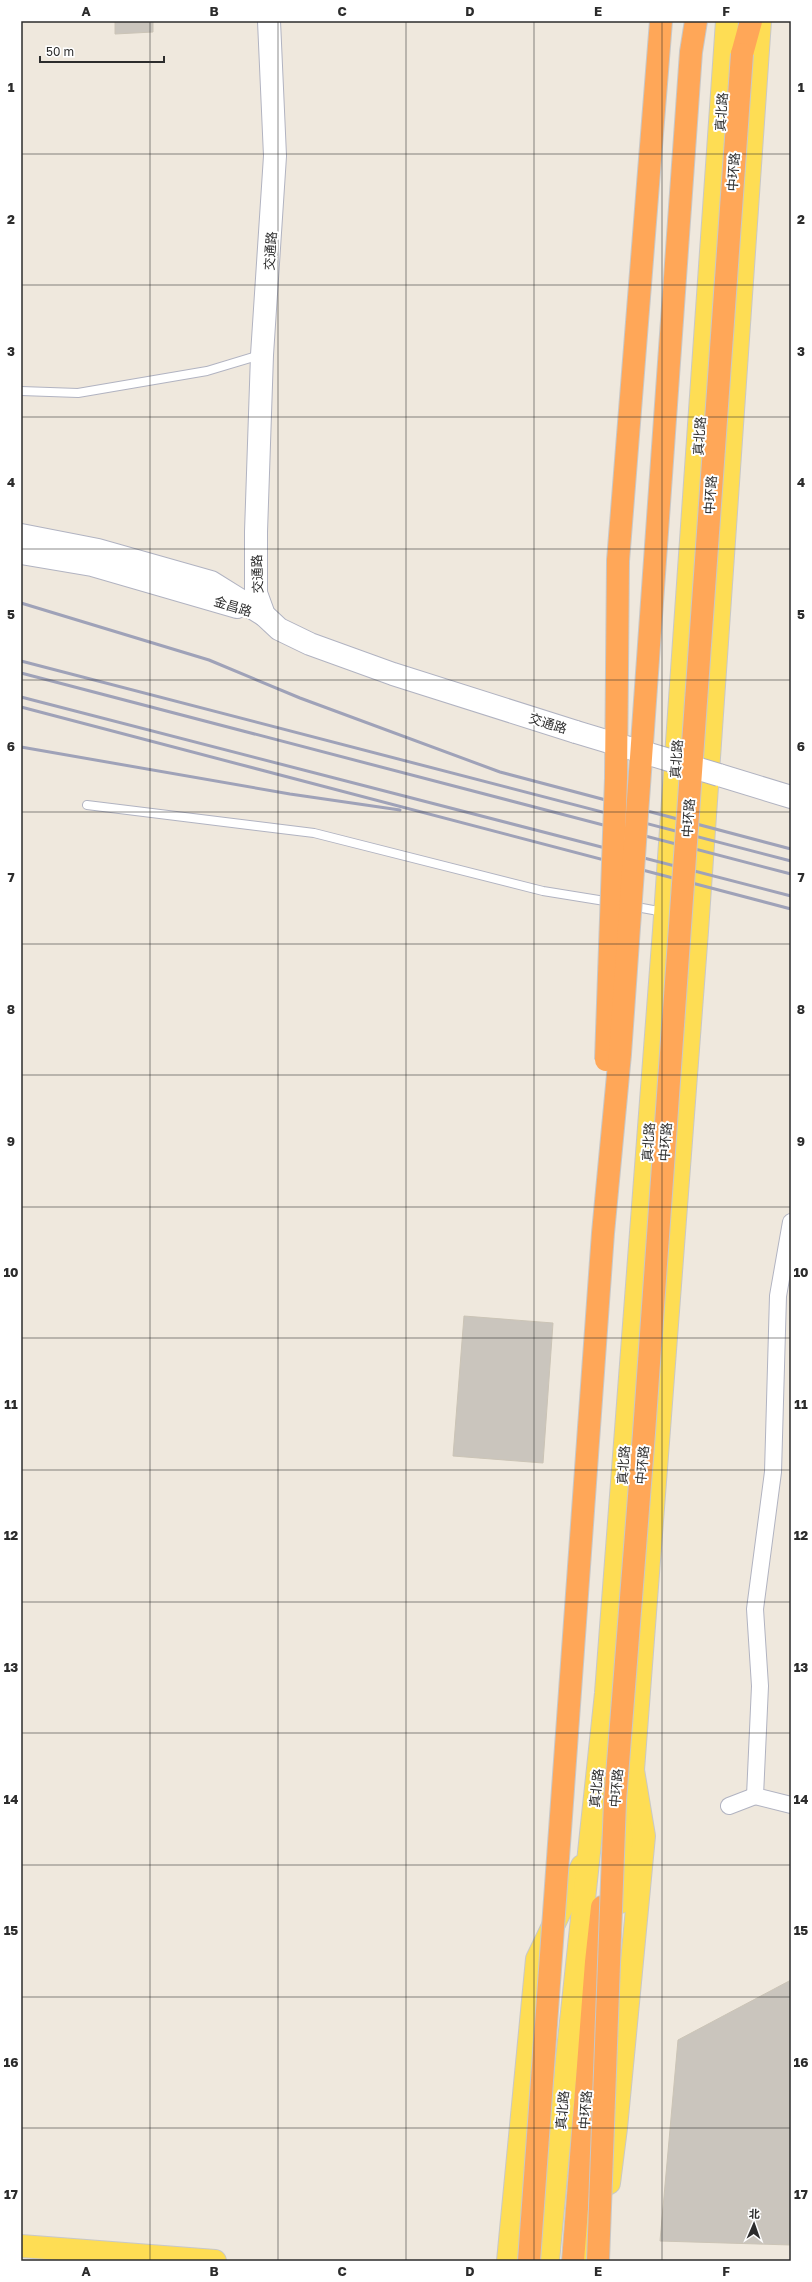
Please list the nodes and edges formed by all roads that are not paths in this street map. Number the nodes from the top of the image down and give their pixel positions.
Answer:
1 (269, 21) edge
2 (696, 21) edge
3 (727, 21) edge
4 (745, 21) edge
5 (751, 21) edge
6 (760, 21) edge
7 (660, 25) edge
8 (742, 54) junction
9 (262, 355) junction
10 (21, 391) edge
11 (21, 535) edge
12 (21, 553) edge
13 (264, 615) junction
14 (791, 797) edge
15 (87, 805) dead end
16 (665, 912) junction
17 (791, 1222) edge
18 (603, 1233) junction
19 (633, 1770) junction
20 (755, 1796) junction
21 (615, 1801) junction
22 (791, 1805) edge
23 (729, 1806) dead end
24 (589, 1852) junction
25 (21, 2246) edge
26 (215, 2261) edge
27 (508, 2261) edge
28 (529, 2261) edge
29 (548, 2261) edge
30 (573, 2261) edge
31 (585, 2261) edge
32 (598, 2261) edge

1 - 9 main road, 交通路
2 - 18 highway, bridge
3 - 16 main road, 真北路
4 - 8 highway, 中环路
5 - 8 highway
6 - 19 main road
7 - 18 highway, bridge
8 - 21 highway, 中环路, bridge
9 - 10 lane
9 - 13 main road, 交通路
11 - 13 main road, 金昌路
12 - 13 main road, 金昌路
13 - 14 main road, 交通路, bridge
15 - 16 lane
16 - 24 main road, 真北路
17 - 20 street
18 - 28 highway, bridge
19 - 31 main road
19 - 32 main road
20 - 22 street
20 - 23 street
21 - 30 highway, 中环路, bridge
21 - 32 highway, bridge
24 - 27 main road
24 - 29 main road, 真北路
25 - 26 main road

